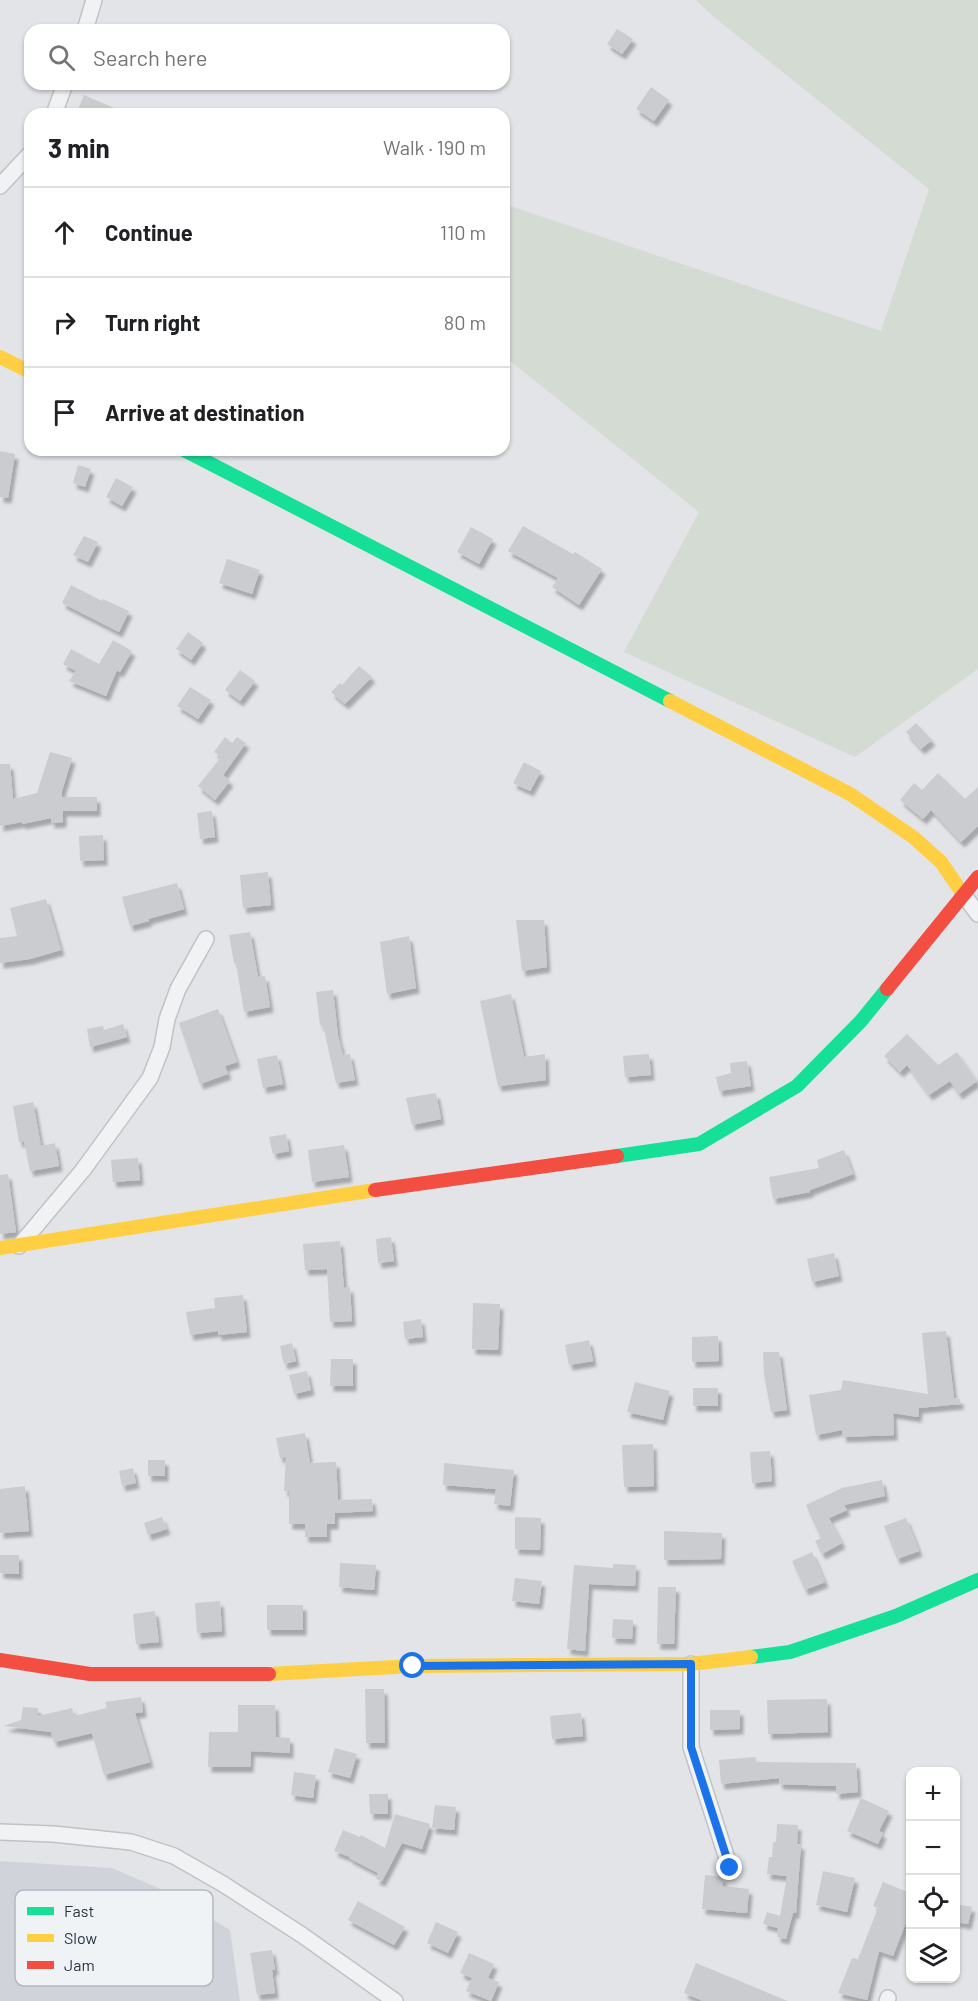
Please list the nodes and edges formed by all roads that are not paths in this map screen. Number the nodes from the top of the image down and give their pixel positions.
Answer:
1 (94, 0) edge
2 (87, 24) edge
3 (63, 90) edge
4 (56, 108) edge
5 (24, 160) edge
6 (0, 186) edge
7 (0, 357) edge
8 (24, 369) edge
9 (196, 456) edge
10 (978, 877) edge
11 (963, 894) junction
12 (978, 914) edge
13 (206, 939) dead end
14 (19, 1246) junction
15 (0, 1248) edge
16 (978, 1580) edge
17 (0, 1660) edge
18 (691, 1664) junction
19 (0, 1832) edge
20 (730, 1868) dead end
21 (395, 2001) edge

1 - 2 street
3 - 4 street
5 - 6 street
7 - 8 street
9 - 11 street
10 - 11 street
11 - 12 street
11 - 14 street
13 - 14 street
14 - 15 street
16 - 18 street
17 - 18 street
18 - 20 street
19 - 21 street

